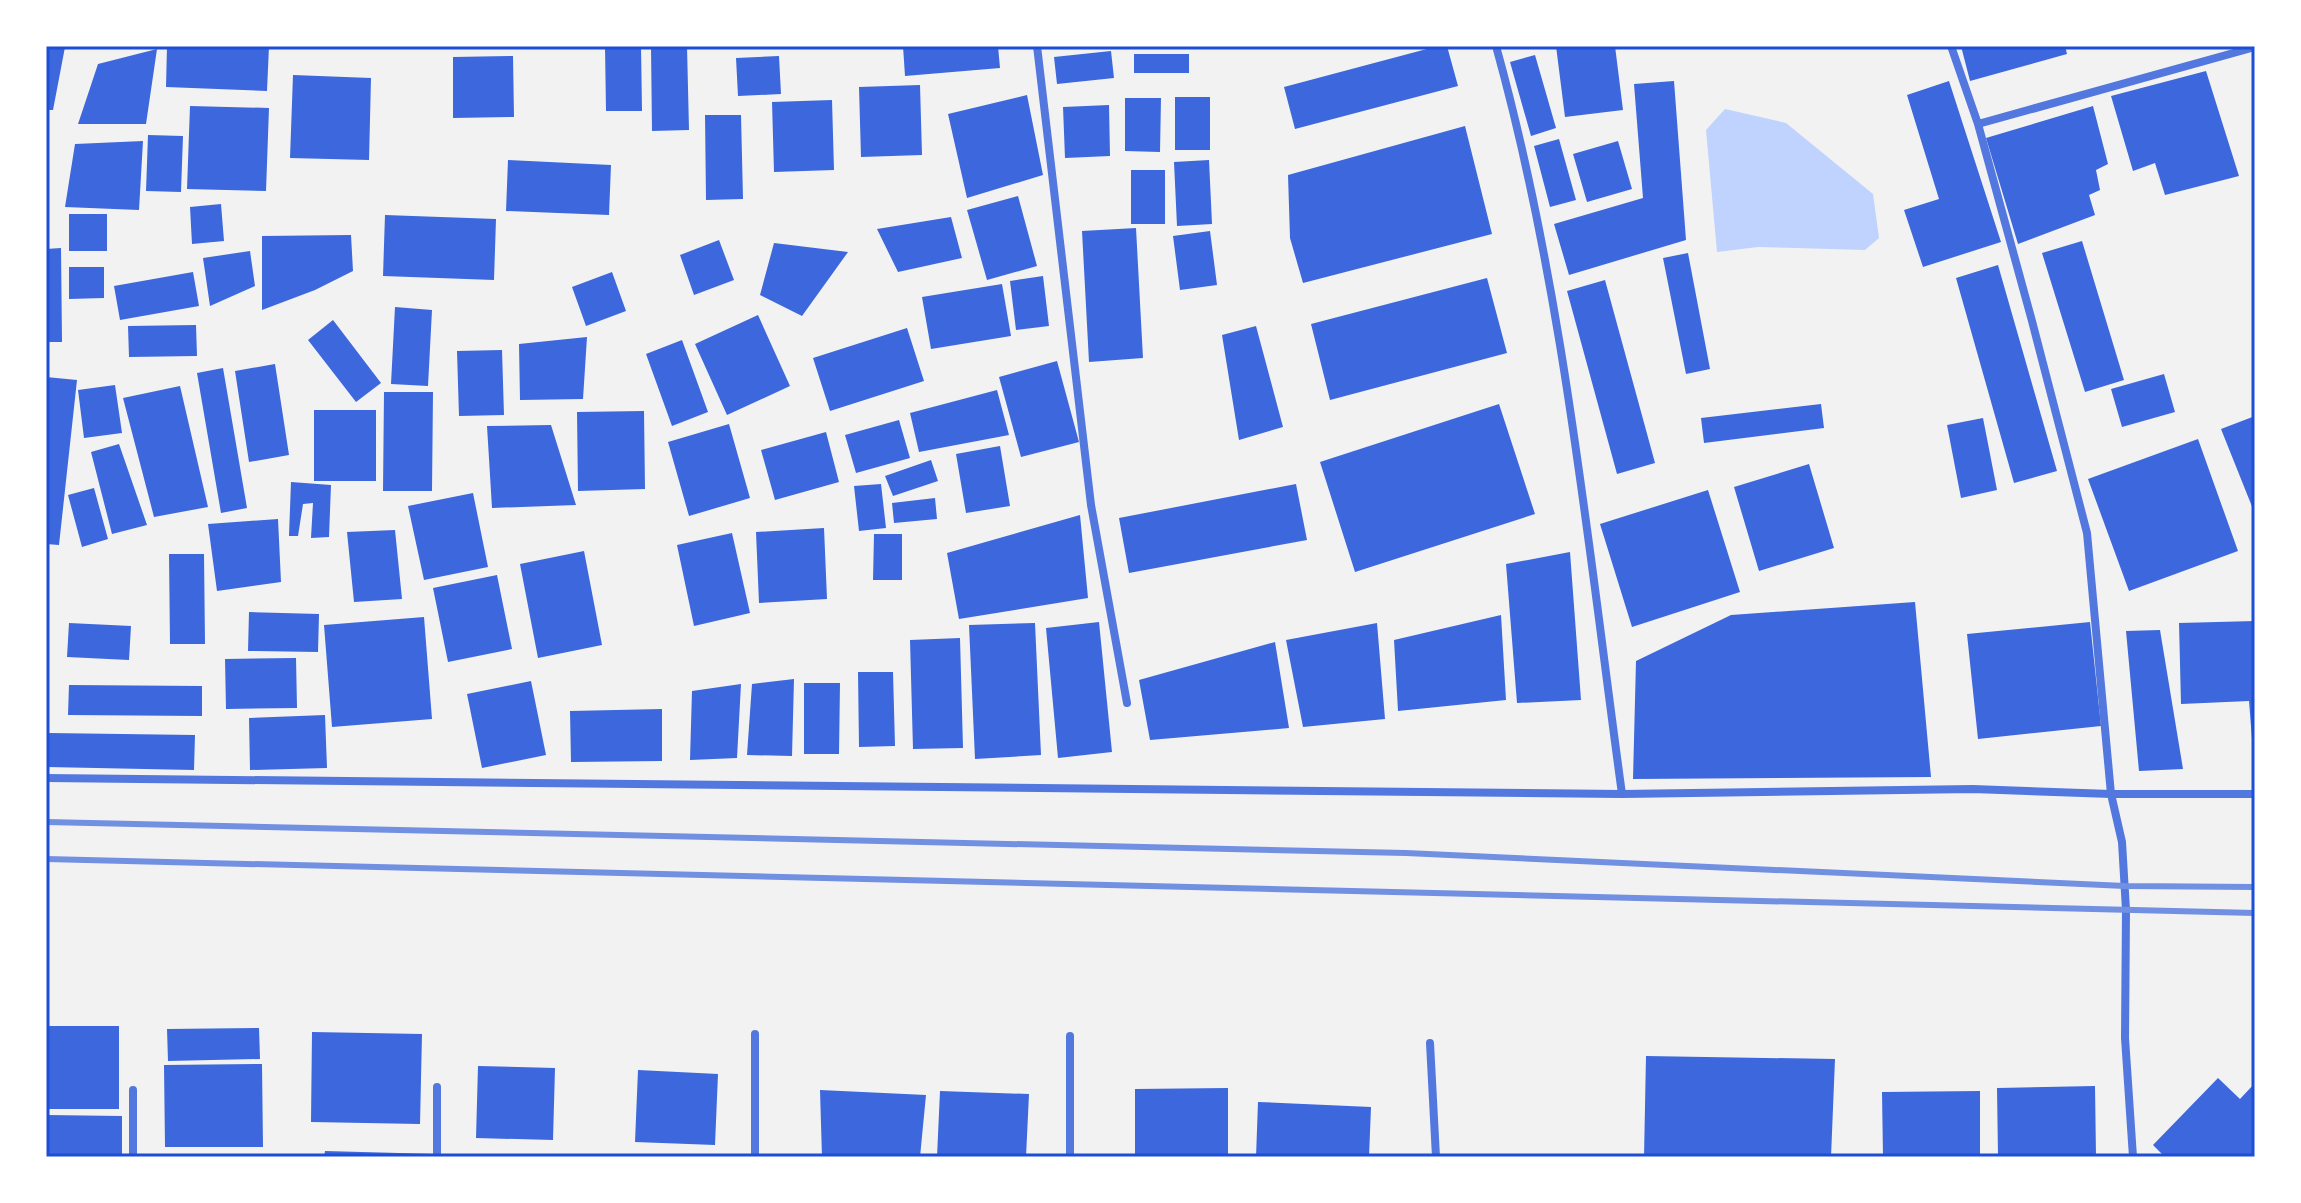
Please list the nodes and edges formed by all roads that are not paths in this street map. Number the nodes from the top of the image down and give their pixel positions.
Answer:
1 (1037, 46) edge
2 (1496, 46) edge
3 (1951, 46) edge
4 (2255, 47) edge
5 (1978, 124) junction
6 (1127, 703) dead end
7 (46, 778) edge
8 (1622, 794) junction
9 (2111, 794) junction
10 (2255, 794) edge
11 (755, 1034) dead end
12 (1070, 1036) dead end
13 (1430, 1043) dead end
14 (437, 1087) dead end
15 (133, 1090) dead end
16 (133, 1157) edge
17 (437, 1157) edge
18 (755, 1157) edge
19 (1070, 1157) edge
20 (1436, 1157) edge
21 (2133, 1157) edge

1 - 6 street
2 - 8 street
3 - 5 street
4 - 5 street
5 - 9 street
7 - 8 street
8 - 9 street
9 - 10 street
9 - 21 street
11 - 18 street
12 - 19 street
13 - 20 street
14 - 17 street
15 - 16 street

